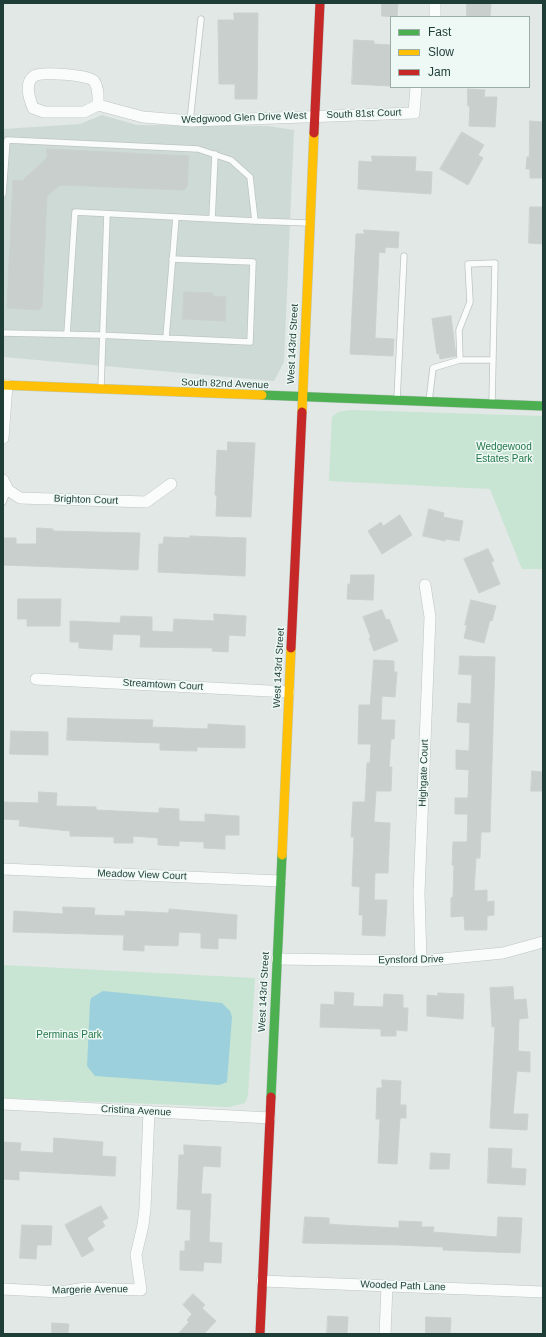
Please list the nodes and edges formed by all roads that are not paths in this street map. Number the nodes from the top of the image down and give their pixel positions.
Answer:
1 (320, 3) edge
2 (436, 3) edge
3 (435, 16) edge
4 (201, 19) dead end
5 (416, 88) edge
6 (98, 105) junction
7 (315, 115) junction
8 (190, 121) junction
9 (215, 154) junction
10 (3, 194) edge
11 (107, 214) junction
12 (176, 217) junction
13 (212, 219) junction
14 (255, 221) junction
15 (310, 223) junction
16 (404, 256) dead end
17 (172, 259) junction
18 (3, 333) edge
19 (67, 334) junction
20 (103, 335) junction
21 (166, 338) junction
22 (460, 360) junction
23 (493, 360) junction
24 (5, 385) edge
25 (100, 389) junction
26 (302, 398) junction
27 (397, 401) junction
28 (429, 402) junction
29 (492, 404) junction
30 (543, 406) edge
31 (3, 438) edge
32 (171, 484) dead end
33 (6, 485) edge
34 (3, 502) edge
35 (425, 584) dead end
36 (36, 679) dead end
37 (289, 692) junction
38 (3, 869) edge
39 (280, 881) junction
40 (543, 942) edge
41 (277, 959) junction
42 (421, 961) junction
43 (3, 1104) edge
44 (149, 1111) junction
45 (270, 1118) junction
46 (262, 1282) junction
47 (387, 1286) junction
48 (3, 1289) edge
49 (543, 1292) edge
50 (260, 1334) edge
51 (385, 1334) edge

1 - 7 main road, West 143rd Street
2 - 3 street
4 - 8 lane
5 - 7 street, South 81st Court
6 - 6 street
6 - 8 street, Wedgwood Glen Drive West
7 - 8 street, Wedgwood Glen Drive West
7 - 15 main road, West 143rd Street
9 - 10 lane
9 - 13 lane
9 - 14 lane
11 - 12 lane
11 - 19 lane
11 - 20 lane
12 - 13 lane
12 - 17 lane
13 - 14 lane
14 - 15 lane
15 - 26 main road, West 143rd Street
16 - 27 lane
17 - 21 lane
17 - 21 lane
18 - 19 lane
19 - 20 lane
20 - 21 lane
20 - 25 lane
22 - 23 lane
22 - 23 lane
22 - 28 lane
23 - 29 lane
24 - 25 main road, South 82nd Avenue
24 - 31 street
25 - 26 main road, South 82nd Avenue
26 - 27 main road, South 82nd Avenue
26 - 37 main road, West 143rd Street
27 - 28 main road, South 82nd Avenue
28 - 29 main road, South 82nd Avenue
29 - 30 main road, South 82nd Avenue
32 - 33 street, Brighton Court
33 - 34 lane
35 - 42 street, Highgate Court
36 - 37 street, Streamtown Court
37 - 39 main road, West 143rd Street
38 - 39 street, Meadow View Court
39 - 41 main road, West 143rd Street
40 - 42 street, Eynsford Drive
41 - 42 street, Eynsford Drive
41 - 45 main road, West 143rd Street
43 - 44 street, Cristina Avenue
44 - 45 street, Cristina Avenue
44 - 48 street, Margerie Avenue
45 - 46 main road, West 143rd Street
46 - 47 street, Wooded Path Lane
46 - 50 main road, West 143rd Street
47 - 49 street, Wooded Path Lane
47 - 51 street

